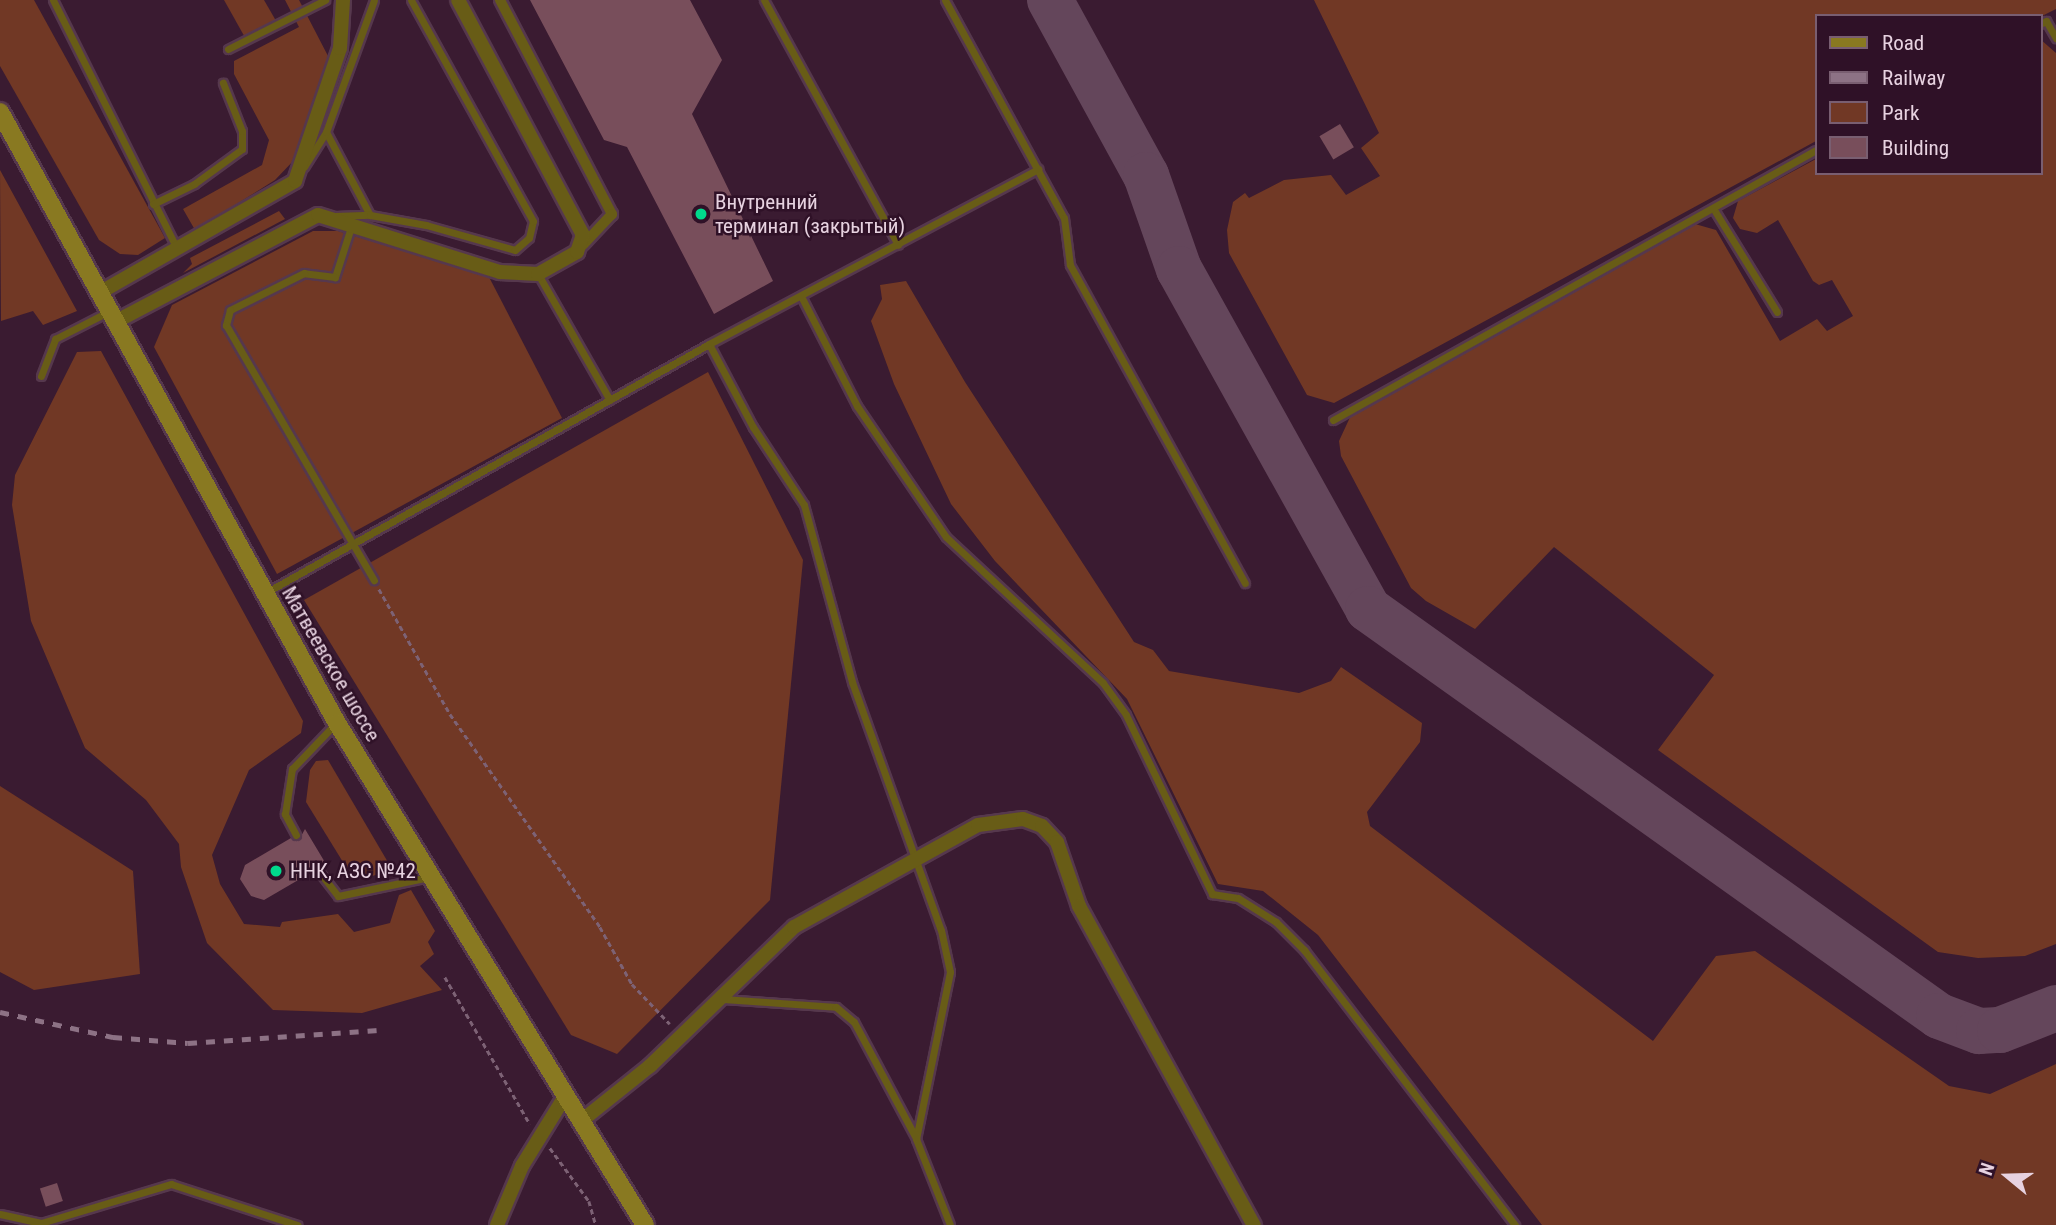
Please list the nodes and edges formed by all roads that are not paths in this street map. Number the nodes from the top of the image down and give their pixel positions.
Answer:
1 (53, 0) edge
2 (325, 0) edge
3 (342, 0) edge
4 (374, 0) edge
5 (411, 0) edge
6 (458, 0) edge
7 (500, 0) edge
8 (764, 0) edge
9 (945, 0) edge
10 (2042, 23) edge
11 (2056, 38) edge
12 (228, 49) dead end
13 (223, 83) dead end
14 (0, 112) edge
15 (326, 132) junction
16 (1814, 151) edge
17 (1038, 169) junction
18 (302, 171) junction
19 (153, 204) junction
20 (1713, 208) junction
21 (370, 215) junction
22 (324, 216) junction
23 (352, 224) junction
24 (175, 245) junction
25 (583, 245) junction
26 (898, 245) junction
27 (538, 274) junction
28 (99, 293) junction
29 (802, 298) junction
30 (1777, 312) dead end
31 (112, 317) junction
32 (709, 344) junction
33 (41, 376) dead end
34 (610, 400) junction
35 (1333, 420) dead end
36 (349, 545) junction
37 (374, 580) road end
38 (1245, 583) dead end
39 (264, 594) junction
40 (337, 723) junction
41 (296, 835) dead end
42 (915, 860) junction
43 (317, 869) dead end
44 (429, 877) junction
45 (722, 999) junction
46 (564, 1098) junction
47 (580, 1122) junction
48 (916, 1139) junction
49 (0, 1214) edge
50 (297, 1225) edge
51 (498, 1225) edge
52 (645, 1225) edge
53 (950, 1225) edge
54 (1254, 1225) edge
55 (1515, 1225) edge

1 - 19 lane
2 - 12 lane
3 - 18 street
4 - 15 lane
5 - 21 lane
6 - 25 street
7 - 25 street
8 - 26 lane
9 - 17 lane
10 - 11 lane
13 - 19 lane
14 - 28 main road, Матвеевское шоссе
15 - 18 lane
15 - 21 lane
16 - 20 lane
17 - 26 lane
17 - 38 lane
18 - 24 street
19 - 24 lane
20 - 30 lane
20 - 35 lane
21 - 22 lane
22 - 23 street
22 - 31 street
23 - 27 street
23 - 36 lane
24 - 28 street
25 - 27 street
26 - 29 lane
27 - 34 lane
28 - 31 main road, Матвеевское шоссе
29 - 32 lane
29 - 55 lane
31 - 33 lane
31 - 39 main road, Матвеевское шоссе
32 - 34 lane
32 - 42 lane
34 - 36 lane
36 - 37 lane
36 - 39 lane
39 - 40 main road, Матвеевское шоссе
40 - 41 lane
40 - 44 main road, Матвеевское шоссе
42 - 45 street
42 - 48 lane
42 - 54 street
43 - 44 lane
44 - 46 main road, Матвеевское шоссе
45 - 47 street
45 - 48 lane
46 - 47 main road, Матвеевское шоссе
46 - 51 street
47 - 52 main road, Матвеевское шоссе
48 - 53 lane
49 - 50 lane

